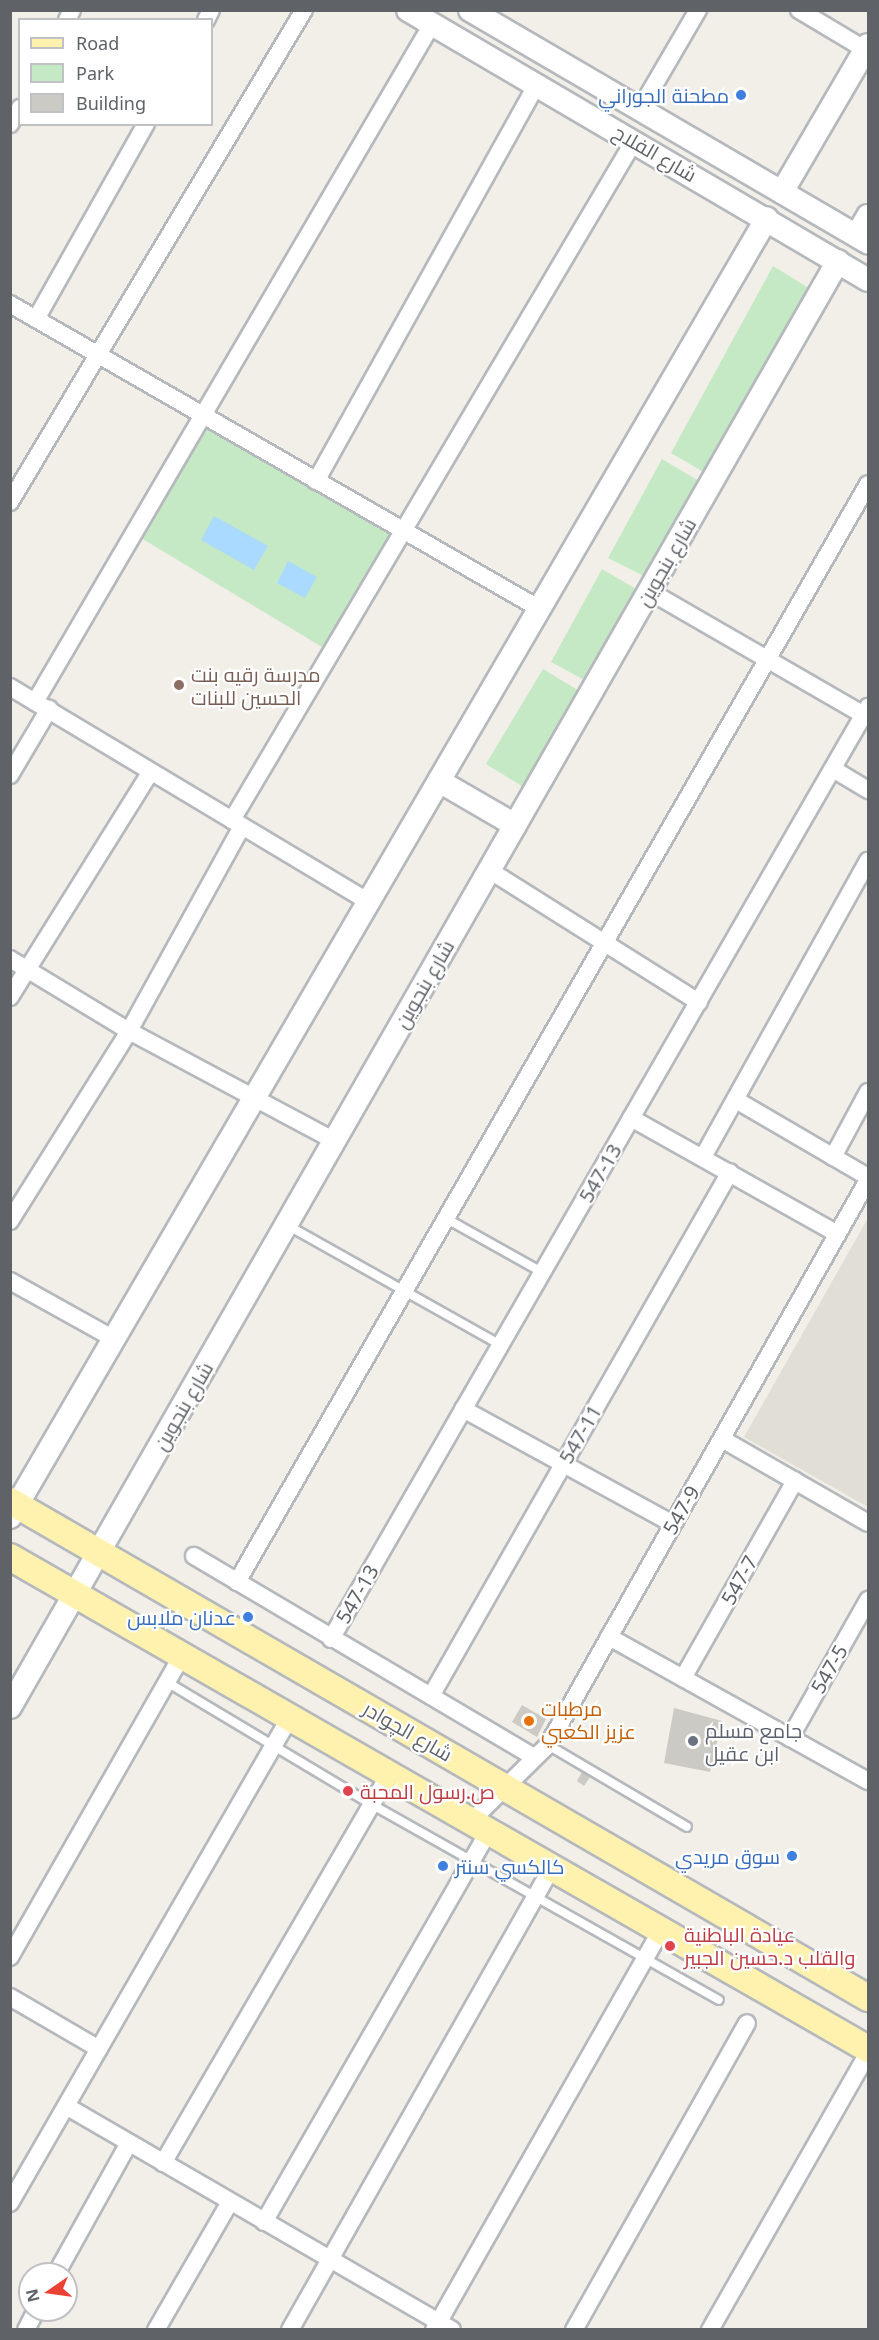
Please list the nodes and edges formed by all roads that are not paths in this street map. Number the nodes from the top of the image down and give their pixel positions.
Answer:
1 (304, 10) edge
2 (408, 10) edge
3 (470, 10) edge
4 (698, 10) edge
5 (799, 10) edge
6 (432, 24) junction
7 (867, 48) edge
8 (537, 84) junction
9 (18, 111) edge
10 (639, 111) junction
11 (10, 124) edge
12 (145, 126) edge
13 (634, 141) junction
14 (783, 192) junction
15 (767, 218) junction
16 (865, 231) edge
17 (838, 261) junction
18 (868, 280) edge
19 (10, 304) edge
20 (36, 319) junction
21 (98, 355) junction
22 (206, 417) junction
23 (316, 481) junction
24 (868, 484) edge
25 (10, 502) edge
26 (405, 534) junction
27 (649, 591) junction
28 (540, 609) junction
29 (767, 661) junction
30 (10, 687) edge
31 (42, 706) junction
32 (866, 711) edge
33 (833, 769) junction
34 (150, 773) junction
35 (10, 775) edge
36 (439, 781) junction
37 (868, 790) edge
38 (237, 824) junction
39 (515, 825) junction
40 (868, 861) edge
41 (489, 870) junction
42 (369, 902) junction
43 (606, 943) junction
44 (10, 959) edge
45 (26, 969) junction
46 (10, 996) edge
47 (699, 1002) junction
48 (129, 1031) junction
49 (868, 1092) edge
50 (255, 1097) junction
51 (736, 1100) junction
52 (632, 1118) junction
53 (335, 1141) junction
54 (833, 1156) junction
55 (703, 1157) junction
56 (729, 1172) junction
57 (868, 1179) edge
58 (447, 1219) junction
59 (10, 1221) edge
60 (287, 1225) junction
61 (838, 1234) junction
62 (542, 1272) junction
63 (10, 1281) edge
64 (406, 1292) junction
65 (114, 1339) junction
66 (501, 1344) junction
67 (464, 1409) junction
68 (722, 1439) junction
69 (564, 1463) junction
70 (795, 1481) junction
71 (13, 1507) edge
72 (868, 1523) edge
73 (673, 1524) junction
74 (100, 1552) junction
75 (194, 1556) dead end
76 (10, 1557) edge
77 (237, 1582) junction
78 (76, 1594) junction
79 (868, 1600) edge
80 (609, 1637) junction
81 (331, 1639) junction
82 (182, 1655) junction
83 (683, 1678) junction
84 (167, 1682) junction
85 (431, 1696) junction
86 (10, 1707) edge
87 (290, 1717) junction
88 (790, 1738) junction
89 (275, 1744) junction
90 (548, 1745) junction
91 (534, 1756) junction
92 (389, 1774) junction
93 (868, 1781) edge
94 (508, 1789) junction
95 (371, 1804) junction
96 (480, 1826) junction
97 (687, 1827) dead end
98 (471, 1860) junction
99 (551, 1869) junction
100 (536, 1894) junction
101 (660, 1932) junction
102 (10, 1958) edge
103 (645, 1958) junction
104 (10, 1997) edge
105 (868, 1998) edge
106 (719, 2000) dead end
107 (747, 2024) dead end
108 (99, 2049) junction
109 (868, 2049) edge
110 (868, 2054) edge
111 (66, 2106) junction
112 (129, 2143) junction
113 (163, 2163) junction
114 (231, 2202) junction
115 (10, 2203) edge
116 (264, 2222) junction
117 (329, 2260) junction
118 (63, 2262) edge
119 (442, 2327) edge
120 (156, 2330) edge
121 (290, 2330) edge
122 (574, 2330) edge
123 (710, 2330) edge

1 - 21 street
2 - 6 street, شارع الفلاح
3 - 10 street, شارع الفلاح
4 - 10 street
5 - 7 street
6 - 8 street, شارع الفلاح
6 - 22 street
7 - 14 street
8 - 13 street, شارع الفلاح
8 - 23 street
9 - 11 street
10 - 14 street, شارع الفلاح
12 - 20 street
13 - 15 street, شارع الفلاح
13 - 26 street
14 - 16 street, شارع الفلاح
15 - 17 street, شارع الفلاح
15 - 28 street
17 - 18 street, شارع الفلاح
17 - 27 street, شارع بنجوين
19 - 20 street
20 - 21 street
21 - 22 street
21 - 25 street
22 - 23 street
22 - 31 street
23 - 26 street
24 - 29 street
26 - 28 street
26 - 38 street
27 - 29 street
27 - 39 street, شارع بنجوين
28 - 36 street
29 - 32 street
29 - 43 street
30 - 31 street
31 - 34 street
31 - 35 street
32 - 33 street, 547-13
33 - 37 street
33 - 47 street, 547-13
34 - 38 street
34 - 45 street
36 - 39 street
36 - 42 street
38 - 42 street
38 - 48 street
39 - 41 street, شارع بنجوين
40 - 51 street
41 - 43 street
41 - 53 street, شارع بنجوين
42 - 50 street
43 - 47 street
43 - 58 street
44 - 45 street
45 - 46 street
45 - 48 street
47 - 52 street, 547-13
48 - 50 street
48 - 59 street
49 - 54 street
50 - 53 street
50 - 65 street
51 - 54 street
51 - 55 street
52 - 55 street
52 - 62 street, 547-13
53 - 60 street, شارع بنجوين
54 - 57 street
55 - 56 street
56 - 61 street
56 - 69 street, 547-11
57 - 61 street, 547-9
58 - 62 lane
58 - 64 street
60 - 64 lane
60 - 74 street, شارع بنجوين
61 - 68 street, 547-9
62 - 66 street, 547-13
63 - 65 street
64 - 66 lane
64 - 77 street
65 - 71 street
66 - 67 street, 547-13
67 - 69 street
67 - 81 street, 547-13
68 - 70 street
68 - 73 street, 547-9
69 - 73 street
69 - 85 street, 547-11
70 - 72 street
70 - 83 street, 547-7
71 - 74 main road, شارع الچوادر
73 - 80 street, 547-9
74 - 78 street, شارع بنجوين
74 - 94 main road, شارع الچوادر
75 - 77 street
76 - 78 main road
77 - 81 street
78 - 82 main road
78 - 86 street, شارع بنجوين
79 - 88 street, 547-5
80 - 83 street
80 - 90 street, 547-9
81 - 85 street
82 - 84 street
82 - 87 main road
83 - 88 street
84 - 89 lane
84 - 102 street
85 - 91 street
87 - 89 street
87 - 92 main road
88 - 93 street
89 - 95 lane
89 - 108 street
90 - 91 street, 547-9
90 - 97 lane
91 - 94 street, 547-9
92 - 95 street
92 - 96 main road
94 - 96 street, 547-9
94 - 105 main road, شارع الچوادر
95 - 98 lane
95 - 113 street
96 - 98 street, 547-9
96 - 99 main road
98 - 100 lane
98 - 116 street, 547-9
99 - 100 street
99 - 101 main road
100 - 103 lane
100 - 117 street
101 - 103 street
101 - 109 main road
103 - 106 lane
103 - 119 street
104 - 108 street
107 - 122 street
108 - 111 street
110 - 123 street
111 - 112 street
111 - 115 street
112 - 113 street
112 - 118 street
113 - 114 street
114 - 116 street
114 - 120 street
116 - 117 street
117 - 119 street
117 - 121 street

